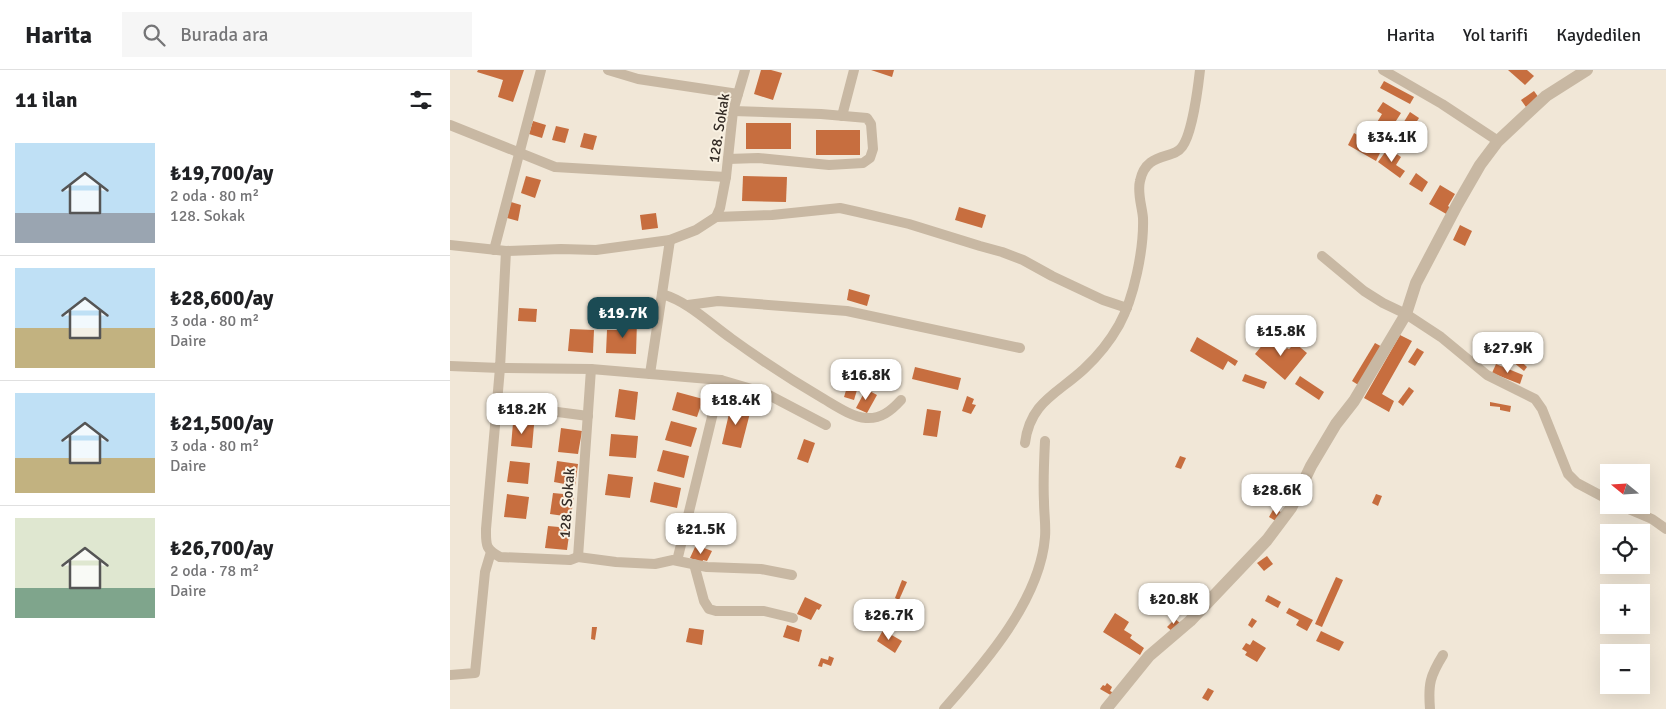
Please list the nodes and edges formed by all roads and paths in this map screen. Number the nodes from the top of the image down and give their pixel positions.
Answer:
1 (541, 70) edge
2 (608, 70) edge
3 (745, 70) edge
4 (854, 70) edge
5 (1200, 70) edge
6 (1383, 70) edge
7 (1587, 70) edge
8 (633, 73) edge
9 (738, 94) junction
10 (733, 111) junction
11 (842, 116) junction
12 (450, 125) edge
13 (1498, 141) junction
14 (519, 154) junction
15 (728, 159) junction
16 (726, 177) junction
17 (716, 217) junction
18 (670, 240) junction
19 (450, 244) edge
20 (494, 250) junction
21 (506, 251) junction
22 (1322, 256) dead end
23 (662, 294) junction
24 (688, 306) junction
25 (1127, 308) junction
26 (1406, 314) junction
27 (1020, 348) dead end
28 (450, 366) edge
29 (500, 368) junction
30 (591, 369) junction
31 (650, 374) junction
32 (721, 380) junction
33 (901, 400) dead end
34 (497, 404) junction
35 (588, 416) junction
36 (826, 425) dead end
37 (1045, 441) dead end
38 (1025, 443) dead end
39 (1600, 495) edge
40 (1640, 514) edge
41 (1666, 529) edge
42 (491, 552) junction
43 (578, 557) junction
44 (677, 561) junction
45 (694, 564) junction
46 (792, 575) dead end
47 (793, 618) dead end
48 (1443, 655) dead end
49 (450, 675) edge
50 (944, 709) edge
51 (1106, 709) edge
52 (1430, 709) edge

1 - 14 street
2 - 8 street
3 - 9 street, 128. Sokak
4 - 11 street
5 - 25 street
6 - 13 street
7 - 13 street
8 - 9 street
9 - 10 street, 128. Sokak
10 - 11 street
10 - 15 street, 128. Sokak
11 - 15 street
12 - 14 street
13 - 26 street
14 - 16 street
14 - 20 street
15 - 16 street, 128. Sokak
16 - 17 street, 128. Sokak
17 - 18 street
17 - 25 street
18 - 21 street
18 - 23 street
19 - 20 street
20 - 21 street
21 - 29 street
22 - 26 street
23 - 24 street
23 - 31 street
24 - 27 street
24 - 33 street
25 - 38 street
26 - 39 street
26 - 51 street
28 - 29 street
29 - 30 street
29 - 34 street
30 - 31 street
30 - 35 street, 128. Sokak
31 - 32 street
32 - 36 street
32 - 44 street
34 - 35 street
34 - 42 street
35 - 43 street, 128. Sokak
37 - 50 street
40 - 41 street
42 - 43 street, 128. Sokak
42 - 49 street
43 - 44 street
44 - 45 street
45 - 46 street
45 - 47 street
48 - 52 street

